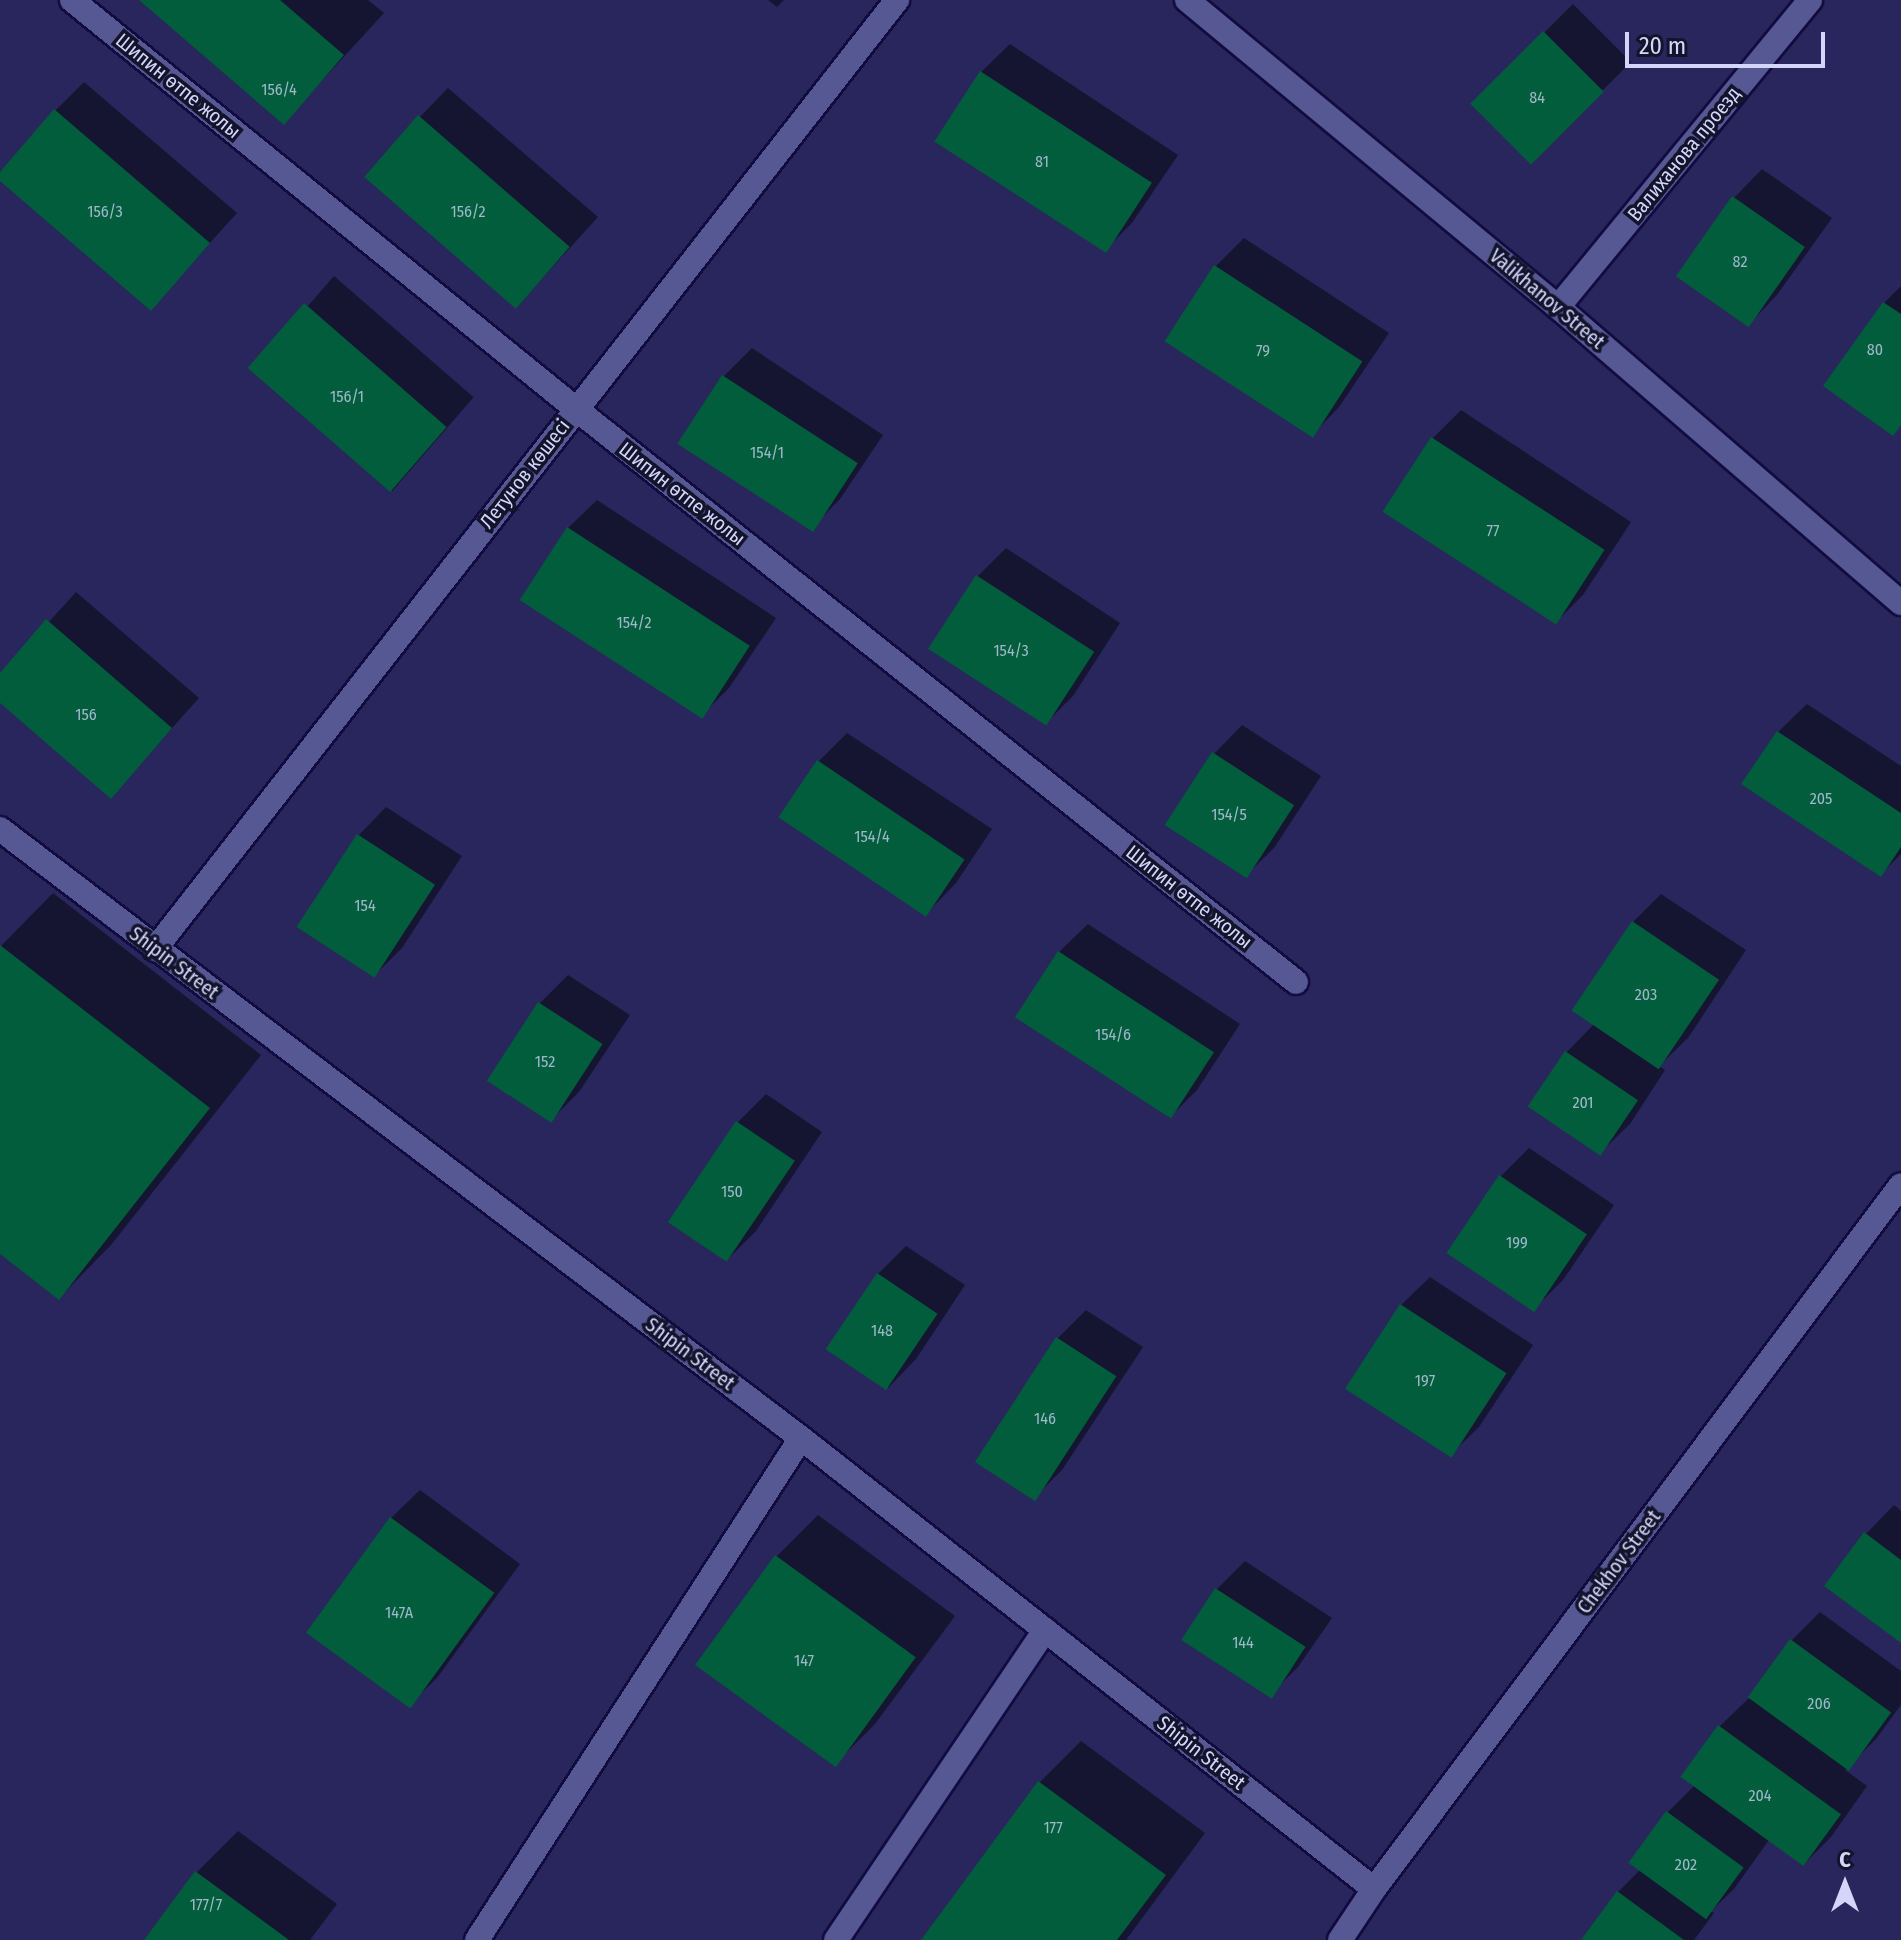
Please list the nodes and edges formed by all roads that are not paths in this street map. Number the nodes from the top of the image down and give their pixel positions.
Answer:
1 (72, 0) edge
2 (897, 0) edge
3 (1187, 0) edge
4 (1810, 0) edge
5 (1558, 307) junction
6 (576, 409) junction
7 (1901, 603) edge
8 (0, 829) edge
9 (155, 949) junction
10 (1296, 982) dead end
11 (1901, 1185) edge
12 (801, 1438) junction
13 (1045, 1630) junction
14 (1374, 1889) junction
15 (477, 1940) edge
16 (836, 1940) edge
17 (1340, 1940) edge

1 - 6 street, Шипин өтпе жолы
2 - 6 street, Летунов көшесі
3 - 5 street, Valikhanov Street
4 - 5 street, Валиханова проезд
5 - 7 street, Valikhanov Street
6 - 9 street, Летунов көшесі
6 - 10 street, Шипин өтпе жолы
8 - 9 street, Shipin Street
9 - 12 street, Shipin Street
11 - 14 street, Chekhov Street
12 - 13 street, Shipin Street
12 - 15 street
13 - 14 street, Shipin Street
13 - 16 street
14 - 17 street, Chekhov Street

